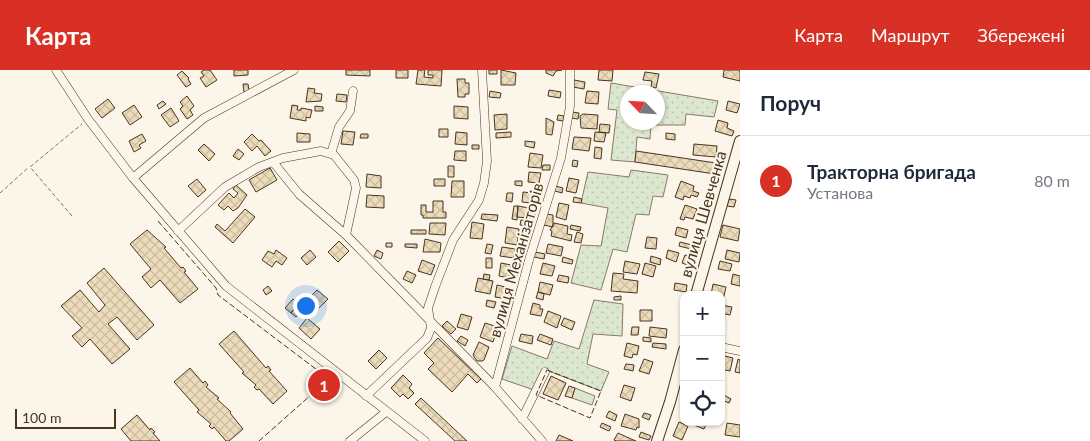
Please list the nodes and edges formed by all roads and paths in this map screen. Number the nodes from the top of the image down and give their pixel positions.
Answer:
1 (56, 70) edge
2 (294, 70) edge
3 (482, 70) edge
4 (570, 70) edge
5 (353, 91) dead end
6 (88, 119) junction
7 (740, 141) edge
8 (331, 154) junction
9 (273, 162) junction
10 (30, 167) junction
11 (133, 178) junction
12 (0, 193) edge
13 (72, 216) dead end
14 (178, 231) junction
15 (346, 235) junction
16 (697, 291) edge
17 (428, 319) junction
18 (725, 348) edge
19 (740, 351) edge
20 (680, 365) edge
21 (545, 372) dead end
22 (495, 388) junction
23 (366, 396) junction
24 (386, 412) junction
25 (522, 419) junction
26 (350, 441) edge
27 (425, 441) edge
28 (542, 441) edge
29 (657, 441) edge

1 - 6 street
2 - 11 street
3 - 17 street
4 - 22 street, вулиця Механізаторів
5 - 8 street
6 - 10 path
6 - 11 street
7 - 16 main road, вулиця Шевченка
8 - 9 street
8 - 15 street
9 - 14 street
9 - 15 street
10 - 12 path
10 - 13 path
11 - 14 street
14 - 23 street
15 - 17 street
17 - 22 street
17 - 23 street
18 - 19 street
20 - 29 main road
21 - 25 street
22 - 25 street
23 - 24 street
24 - 26 street
24 - 27 street
25 - 28 street

